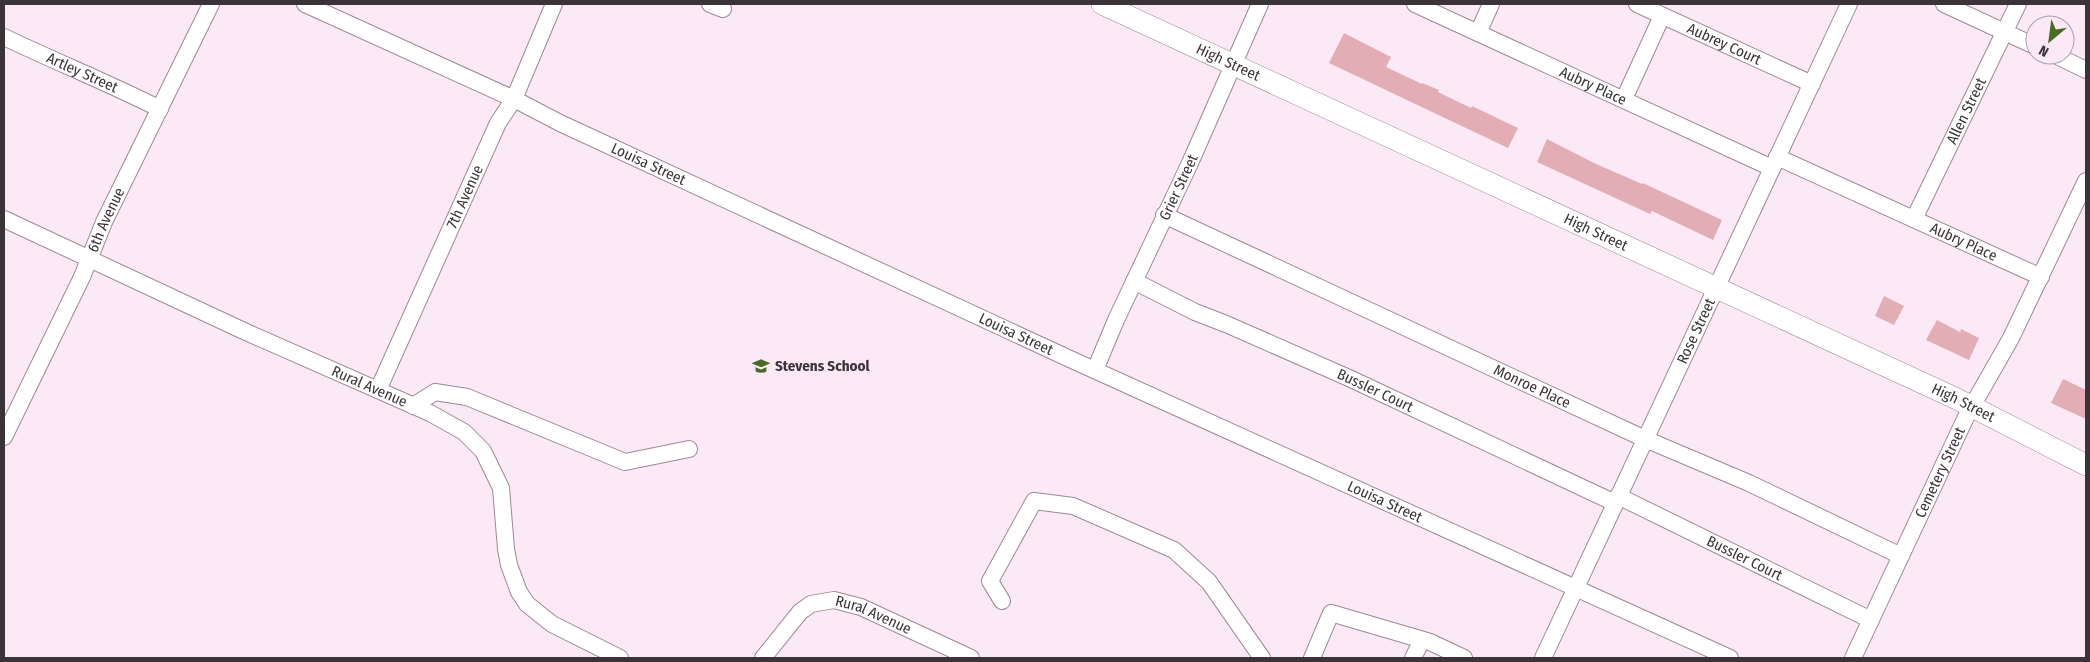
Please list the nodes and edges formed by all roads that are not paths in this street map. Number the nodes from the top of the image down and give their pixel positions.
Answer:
1 (211, 4) edge
2 (305, 4) edge
3 (554, 4) edge
4 (1102, 4) edge
5 (1260, 4) edge
6 (1414, 4) edge
7 (1491, 4) edge
8 (1637, 4) edge
9 (1849, 4) edge
10 (1944, 4) edge
11 (2018, 4) edge
12 (1662, 16) junction
13 (2005, 32) junction
14 (1478, 33) junction
15 (4, 37) edge
16 (2025, 41) edge
17 (1232, 64) junction
18 (1812, 84) junction
19 (514, 99) junction
20 (1624, 99) junction
21 (160, 109) junction
22 (1774, 163) junction
23 (2084, 190) edge
24 (1164, 215) junction
25 (4, 219) edge
26 (1914, 219) junction
27 (90, 258) junction
28 (2041, 277) junction
29 (1134, 281) junction
30 (1716, 288) junction
31 (1095, 370) junction
32 (378, 390) junction
33 (413, 406) junction
34 (1972, 406) junction
35 (4, 437) edge
36 (1645, 439) junction
37 (689, 448) dead end
38 (2086, 465) edge
39 (1617, 499) junction
40 (1901, 556) junction
41 (1576, 590) junction
42 (1002, 600) dead end
43 (1871, 620) junction
44 (1422, 640) junction
45 (620, 658) edge
46 (763, 658) edge
47 (971, 658) edge
48 (1262, 658) edge
49 (1312, 658) edge
50 (1413, 658) edge
51 (1464, 658) edge
52 (1542, 658) edge
53 (1730, 658) edge
54 (1853, 658) edge

1 - 21 street, 6th Avenue
2 - 19 street, Louisa Street
3 - 19 street, 7th Avenue
4 - 17 main road, High Street
5 - 17 street, Grier Street
6 - 14 street, Aubry Place
7 - 14 street
8 - 12 street, Aubrey Court
9 - 18 street, Rose Street
10 - 13 street
11 - 13 street, Allen Street
12 - 18 street, Aubrey Court
12 - 20 street
13 - 16 street
13 - 26 street, Allen Street
14 - 20 street, Aubry Place
15 - 21 street, Artley Street
17 - 24 street, Grier Street
17 - 30 main road, High Street
18 - 22 street, Rose Street
19 - 31 street, Louisa Street
19 - 32 street, 7th Avenue
20 - 22 street, Aubry Place
21 - 27 street, 6th Avenue
22 - 26 street, Aubry Place
22 - 30 street, Rose Street
23 - 28 street, Cemetery Street
24 - 29 street, Grier Street
24 - 36 street, Monroe Place
25 - 27 street, Rural Avenue
26 - 28 street, Aubry Place
27 - 32 street, Rural Avenue
27 - 35 street, 6th Avenue
28 - 34 street, Cemetery Street
29 - 31 street, Grier Street
29 - 39 street, Bussler Court
30 - 34 main road, High Street
30 - 36 street, Rose Street
31 - 41 street, Louisa Street
32 - 33 street, Rural Avenue
33 - 37 street
33 - 45 street, Rural Avenue
34 - 38 main road, High Street
34 - 40 street, Cemetery Street
36 - 39 street, Rose Street
36 - 40 street, Monroe Place
39 - 41 street, Rose Street
39 - 43 street, Bussler Court
40 - 43 street, Cemetery Street
41 - 52 street, Rose Street
41 - 53 street, Louisa Street
42 - 48 street
43 - 54 street, Cemetery Street
44 - 49 street
44 - 50 street
44 - 51 street
46 - 47 street, Rural Avenue

